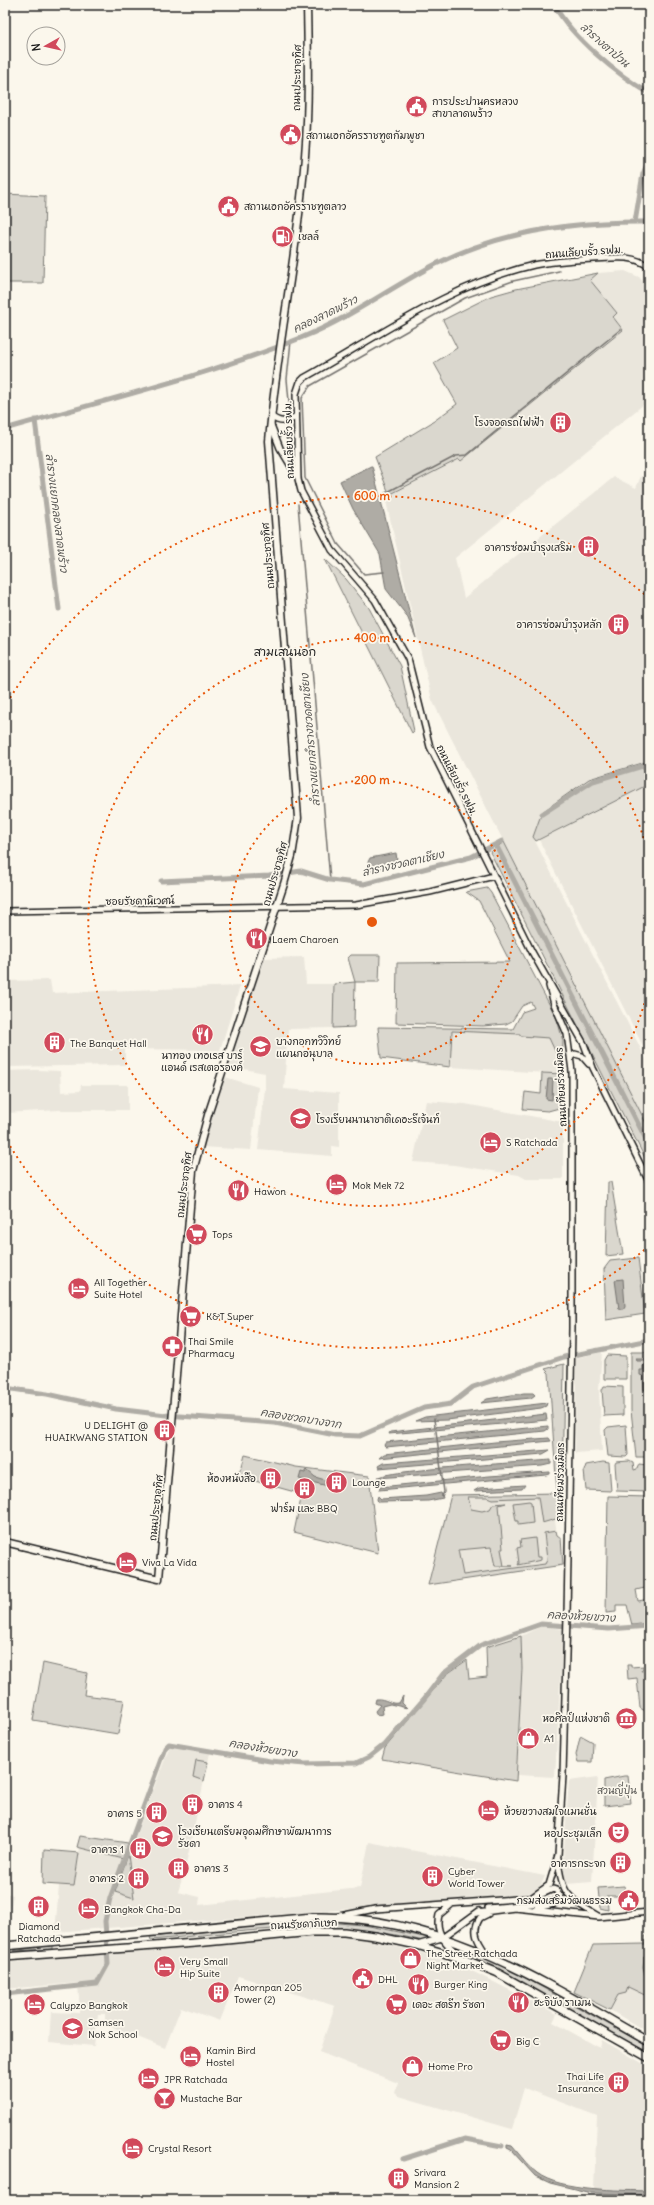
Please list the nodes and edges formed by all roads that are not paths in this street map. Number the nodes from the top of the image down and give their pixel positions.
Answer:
1 (308, 5) edge
2 (649, 268) edge
3 (271, 416) junction
4 (296, 416) junction
5 (271, 424) junction
6 (298, 479) junction
7 (494, 876) junction
8 (276, 907) junction
9 (5, 911) edge
10 (548, 980) junction
11 (571, 1057) junction
12 (593, 1068) junction
13 (649, 1182) edge
14 (5, 1542) edge
15 (558, 1855) junction
16 (560, 1895) junction
17 (531, 1898) junction
18 (452, 1903) junction
19 (502, 1909) junction
20 (531, 1909) junction
21 (649, 1912) edge
22 (478, 1913) junction
23 (336, 1916) junction
24 (598, 1917) junction
25 (442, 1938) junction
26 (417, 1945) junction
27 (5, 1946) edge
28 (486, 1953) junction
29 (5, 1957) edge
30 (463, 1959) junction
31 (649, 2042) edge
32 (649, 2058) edge

1 - 3 main road, ถนนประชาอุทิศ
2 - 4 street, ถนนเลียบรั้ว รฟม.
3 - 4 street
3 - 5 main road, ถนนประชาอุทิศ
4 - 6 street, ถนนเลียบรั้ว รฟม.
5 - 6 street
5 - 8 main road, ถนนประชาอุทิศ
6 - 7 street, ถนนเลียบรั้ว รฟม.
7 - 8 street
7 - 10 street, ถนนเทียมร่วมมิตร
8 - 9 street, ซอยรัชดานิเวศน์
8 - 14 main road, ถนนประชาอุทิศ
10 - 11 street, ถนนเทียมร่วมมิตร
10 - 12 street, ถนนเทียมร่วมมิตร
11 - 12 street
11 - 15 street, ถนนเทียมร่วมมิตร
12 - 13 street, ถนนเทียมร่วมมิตร
15 - 17 street, ถนนเทียมร่วมมิตร
15 - 24 street
16 - 17 street
16 - 20 street
16 - 22 street
17 - 18 street, ถนนเทียมร่วมมิตร
18 - 23 street, ถนนเทียมร่วมมิตร
18 - 25 street
19 - 20 street
19 - 22 street
19 - 28 street
20 - 24 street
21 - 24 street
22 - 25 street
23 - 25 main road, ถนนรัชดาภิเษก
23 - 27 main road, ถนนรัชดาภิเษก
25 - 26 street
25 - 28 main road, ถนนรัชดาภิเษก
25 - 30 street
26 - 29 main road, ถนนรัชดาภิเษก
26 - 30 main road, ถนนรัชดาภิเษก
28 - 31 main road, ถนนรัชดาภิเษก
30 - 32 main road, ถนนรัชดาภิเษก

